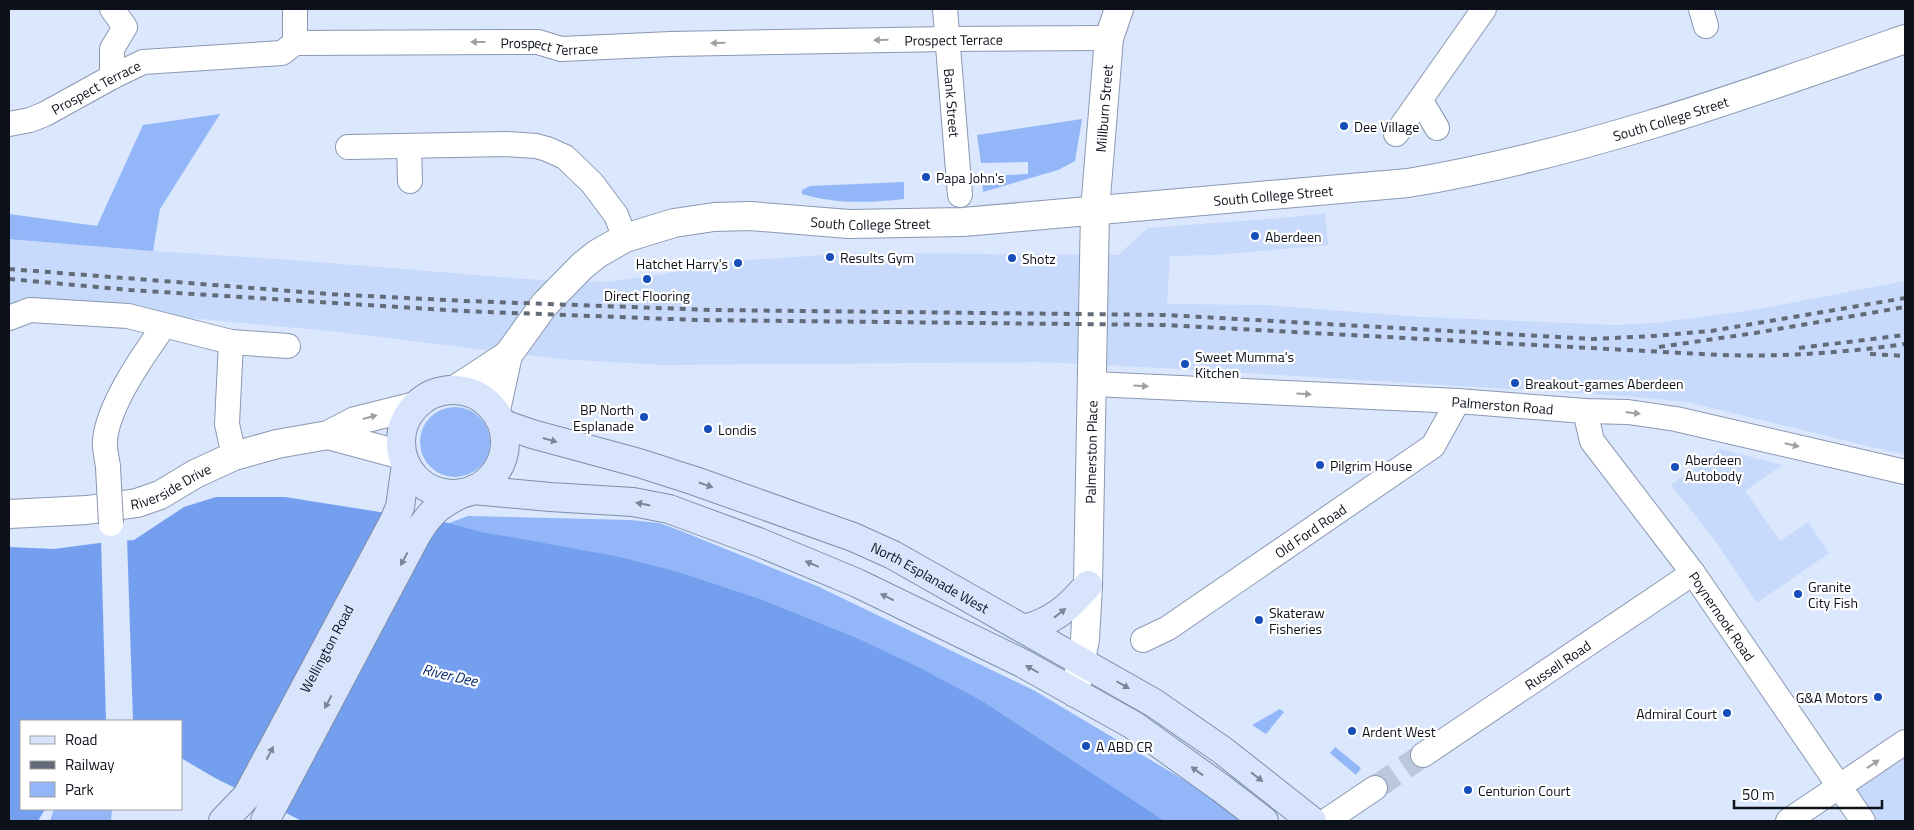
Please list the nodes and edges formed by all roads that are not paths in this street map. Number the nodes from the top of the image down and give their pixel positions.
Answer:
1 (112, 9) edge
2 (295, 9) edge
3 (945, 9) edge
4 (1119, 9) edge
5 (1484, 9) edge
6 (1109, 38) junction
7 (947, 39) junction
8 (1905, 39) edge
9 (295, 43) junction
10 (112, 77) junction
11 (1421, 100) junction
12 (9, 124) edge
13 (1437, 128) dead end
14 (1396, 134) dead end
15 (410, 146) junction
16 (348, 147) dead end
17 (410, 181) dead end
18 (960, 195) dead end
19 (1095, 210) junction
20 (625, 238) junction
21 (9, 318) edge
22 (164, 326) junction
23 (231, 342) junction
24 (288, 346) dead end
25 (508, 355) junction
26 (1092, 384) junction
27 (456, 389) junction
28 (1458, 401) junction
29 (415, 406) junction
30 (1585, 412) junction
31 (500, 417) junction
32 (328, 435) junction
33 (234, 456) junction
34 (404, 459) junction
35 (1905, 472) edge
36 (468, 492) junction
37 (9, 514) edge
38 (111, 524) dead end
39 (1692, 573) junction
40 (1088, 585) junction
41 (1024, 629) junction
42 (1144, 640) dead end
43 (1081, 660) junction
44 (1075, 693) junction
45 (1905, 742) edge
46 (1423, 755) tunnel mouth
47 (1840, 786) junction
48 (1375, 788) tunnel mouth
49 (268, 815) edge
50 (223, 821) edge
51 (1264, 821) edge
52 (1312, 821) edge
53 (1326, 821) edge
54 (1788, 821) edge
55 (1864, 821) edge

1 - 10 street
2 - 9 street
3 - 7 street, Bank Street
4 - 6 main road, Millburn Street
5 - 11 street
6 - 7 street, Prospect Terrace
6 - 19 main road, Millburn Street
7 -> 9 street, Prospect Terrace
7 - 18 street, Bank Street
8 - 19 main road, South College Street
9 - 10 street, Prospect Terrace
10 - 12 street, Prospect Terrace
11 - 13 street
11 - 14 street
15 - 16 street
15 - 17 street
15 - 20 street
19 - 20 main road, South College Street
19 - 26 main road, Palmerston Place
20 - 25 main road, South College Street
21 - 22 street
22 - 23 street
22 - 38 street, bridge
23 - 24 street
23 - 33 street
25 - 27 main road, South College Street
25 - 31 main road, South College Street
26 -> 28 street, Palmerston Road
26 - 40 main road, Palmerston Place
27 - 29 main road
27 - 31 main road
28 - 30 street, Palmerston Road
28 - 42 street, Old Ford Road
32 -> 29 main road
29 - 34 main road
30 -> 35 street, Palmerston Road
30 - 39 street, Poynernook Road
31 - 36 main road
31 -> 41 main road, North Esplanade West
32 - 33 main road, Riverside Drive
32 - 34 main road
33 - 37 main road, Riverside Drive
34 - 36 main road
50 -> 34 main road, Wellington Road
44 -> 36 main road
36 -> 49 main road, Wellington Road
39 - 46 street, Russell Road
39 - 47 street, Poynernook Road
41 -> 40 main road
40 - 43 main road, Palmerston Place
41 - 43 main road, North Esplanade West
43 - 44 main road, Palmerston Place
43 -> 52 main road, North Esplanade West
51 -> 44 main road
47 -> 45 street
47 - 54 street
47 - 55 street, Poynernook Road
48 - 53 street

